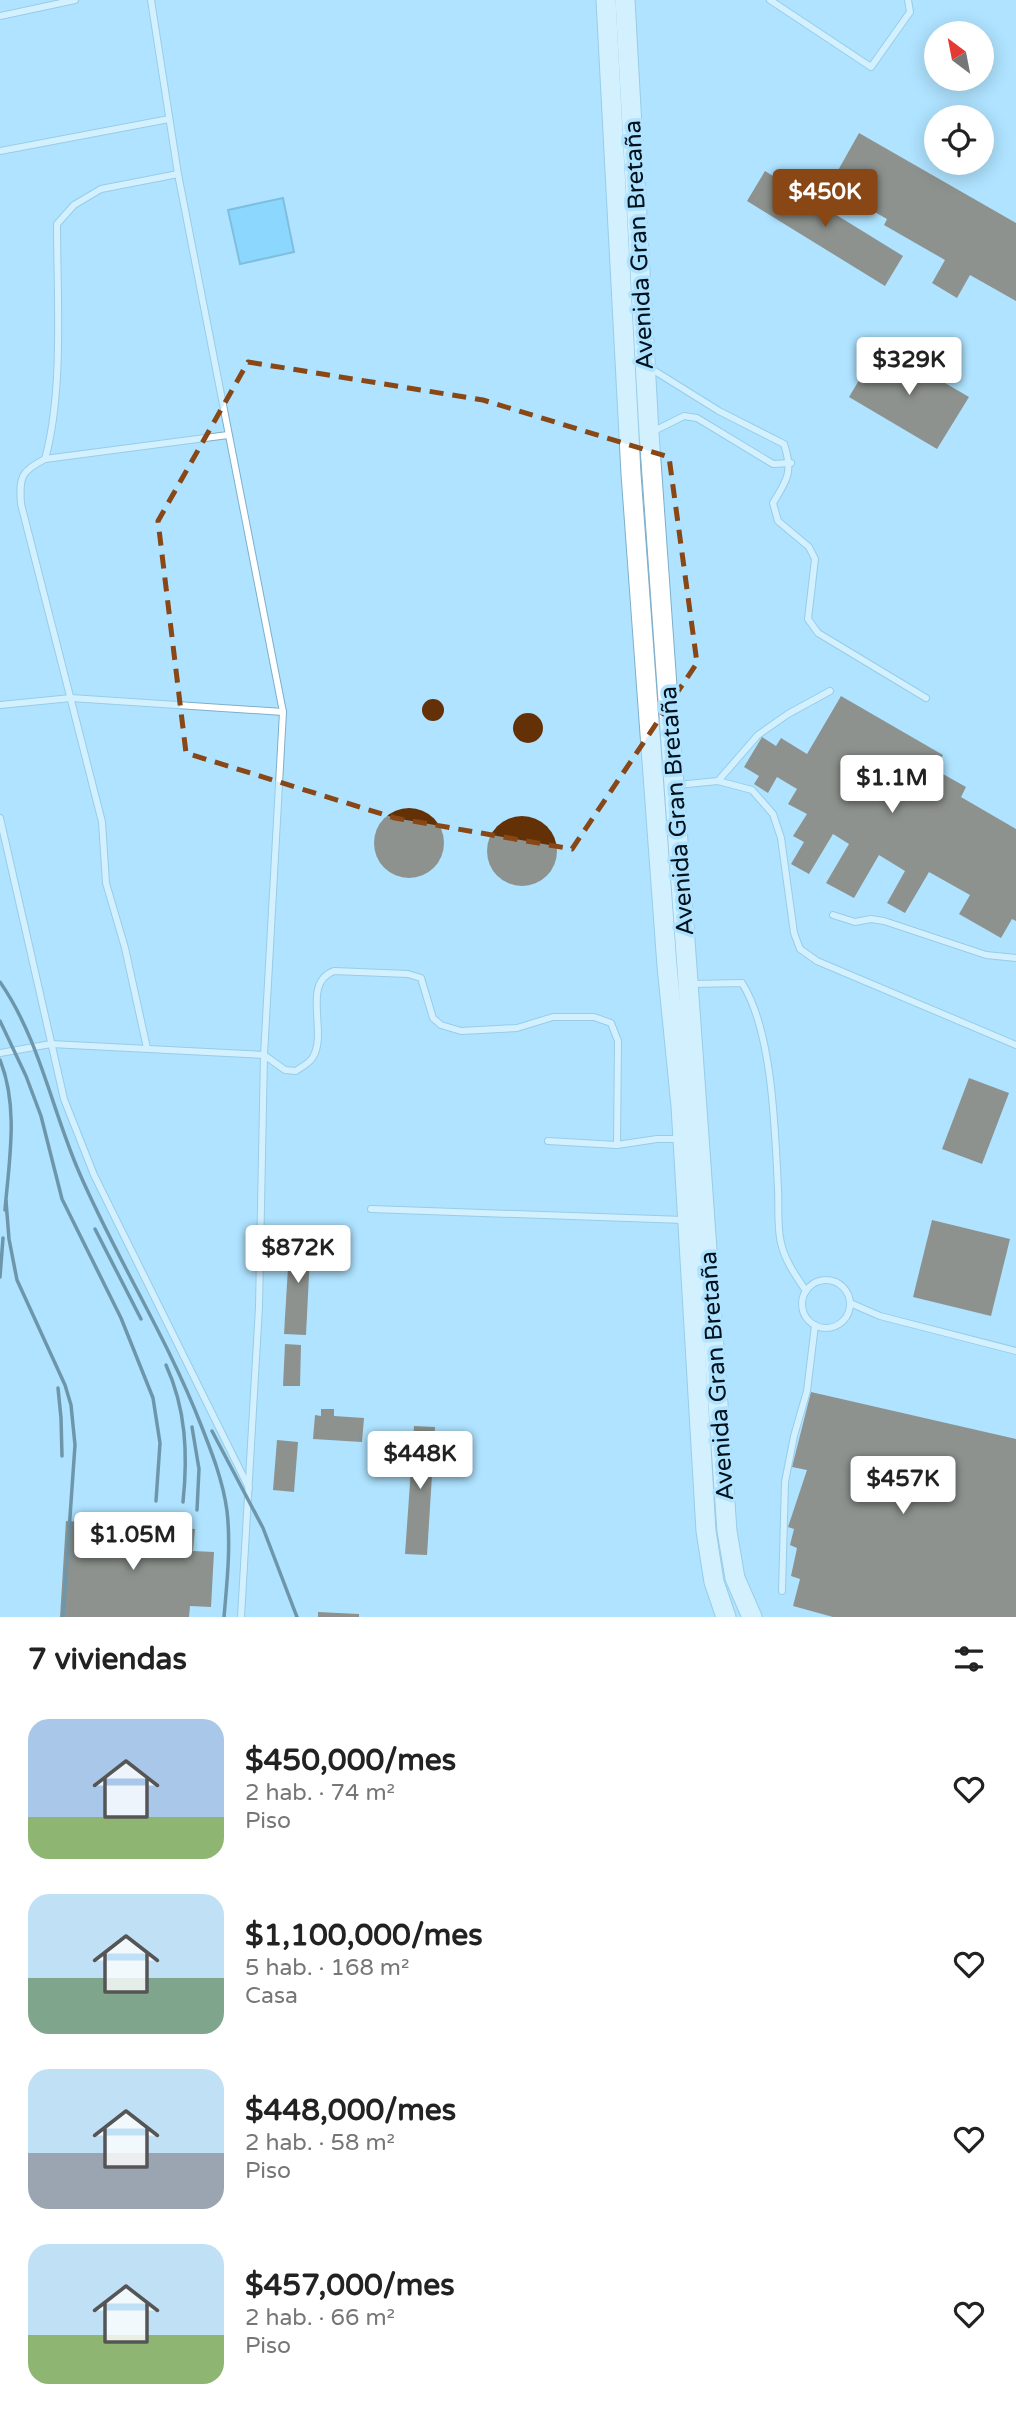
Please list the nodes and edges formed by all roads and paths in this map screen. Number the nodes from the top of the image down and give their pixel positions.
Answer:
1 (39, 0) edge
2 (75, 0) edge
3 (151, 0) edge
4 (606, 0) edge
5 (625, 0) edge
6 (770, 0) edge
7 (908, 0) edge
8 (40, 8) junction
9 (0, 16) edge
10 (169, 120) junction
11 (0, 150) edge
12 (178, 174) junction
13 (645, 365) junction
14 (719, 411) junction
15 (715, 428) junction
16 (649, 433) junction
17 (228, 435) junction
18 (45, 459) junction
19 (791, 463) junction
20 (830, 691) dead end
21 (71, 698) junction
22 (926, 698) dead end
23 (0, 705) edge
24 (283, 712) junction
25 (718, 781) junction
26 (676, 785) junction
27 (0, 818) edge
28 (833, 915) dead end
29 (1016, 958) edge
30 (690, 984) junction
31 (51, 1044) junction
32 (1016, 1045) edge
33 (147, 1048) junction
34 (0, 1053) edge
35 (264, 1055) junction
36 (684, 1139) junction
37 (548, 1141) dead end
38 (617, 1145) junction
39 (371, 1209) dead end
40 (689, 1221) junction
41 (806, 1291) junction
42 (850, 1303) junction
43 (815, 1325) junction
44 (1016, 1351) edge
45 (250, 1489) junction
46 (782, 1591) dead end
47 (241, 1617) edge
48 (726, 1617) edge
49 (752, 1617) edge

1 - 8 lane
2 - 8 lane
3 - 10 lane
4 - 36 main road, Avenida Gran Bretaña
5 - 13 main road, Avenida Gran Bretaña
6 - 7 lane
8 - 9 lane
10 - 11 lane
10 - 12 lane
12 - 17 lane
12 - 18 lane
13 - 14 lane
13 - 16 main road, Avenida Gran Bretaña
14 - 15 lane
14 - 19 lane
15 - 16 lane
15 - 19 lane
16 - 26 main road, Avenida Gran Bretaña
17 - 18 lane
17 - 24 lane
18 - 21 lane
19 - 22 lane
20 - 25 lane
21 - 23 lane
21 - 24 lane
21 - 33 lane
24 - 35 lane
25 - 26 lane
25 - 32 lane
26 - 30 main road, Avenida Gran Bretaña
27 - 31 lane
28 - 29 lane
30 - 41 lane
30 - 49 main road, Avenida Gran Bretaña
31 - 33 lane
31 - 34 lane
31 - 45 lane
33 - 35 lane
35 - 38 lane
35 - 45 lane
36 - 38 lane
36 - 40 main road, Avenida Gran Bretaña
37 - 38 lane
39 - 40 lane
40 - 48 main road, Avenida Gran Bretaña
41 - 42 lane
41 - 43 lane
42 - 43 lane
42 - 44 lane
43 - 46 lane
45 - 47 lane

